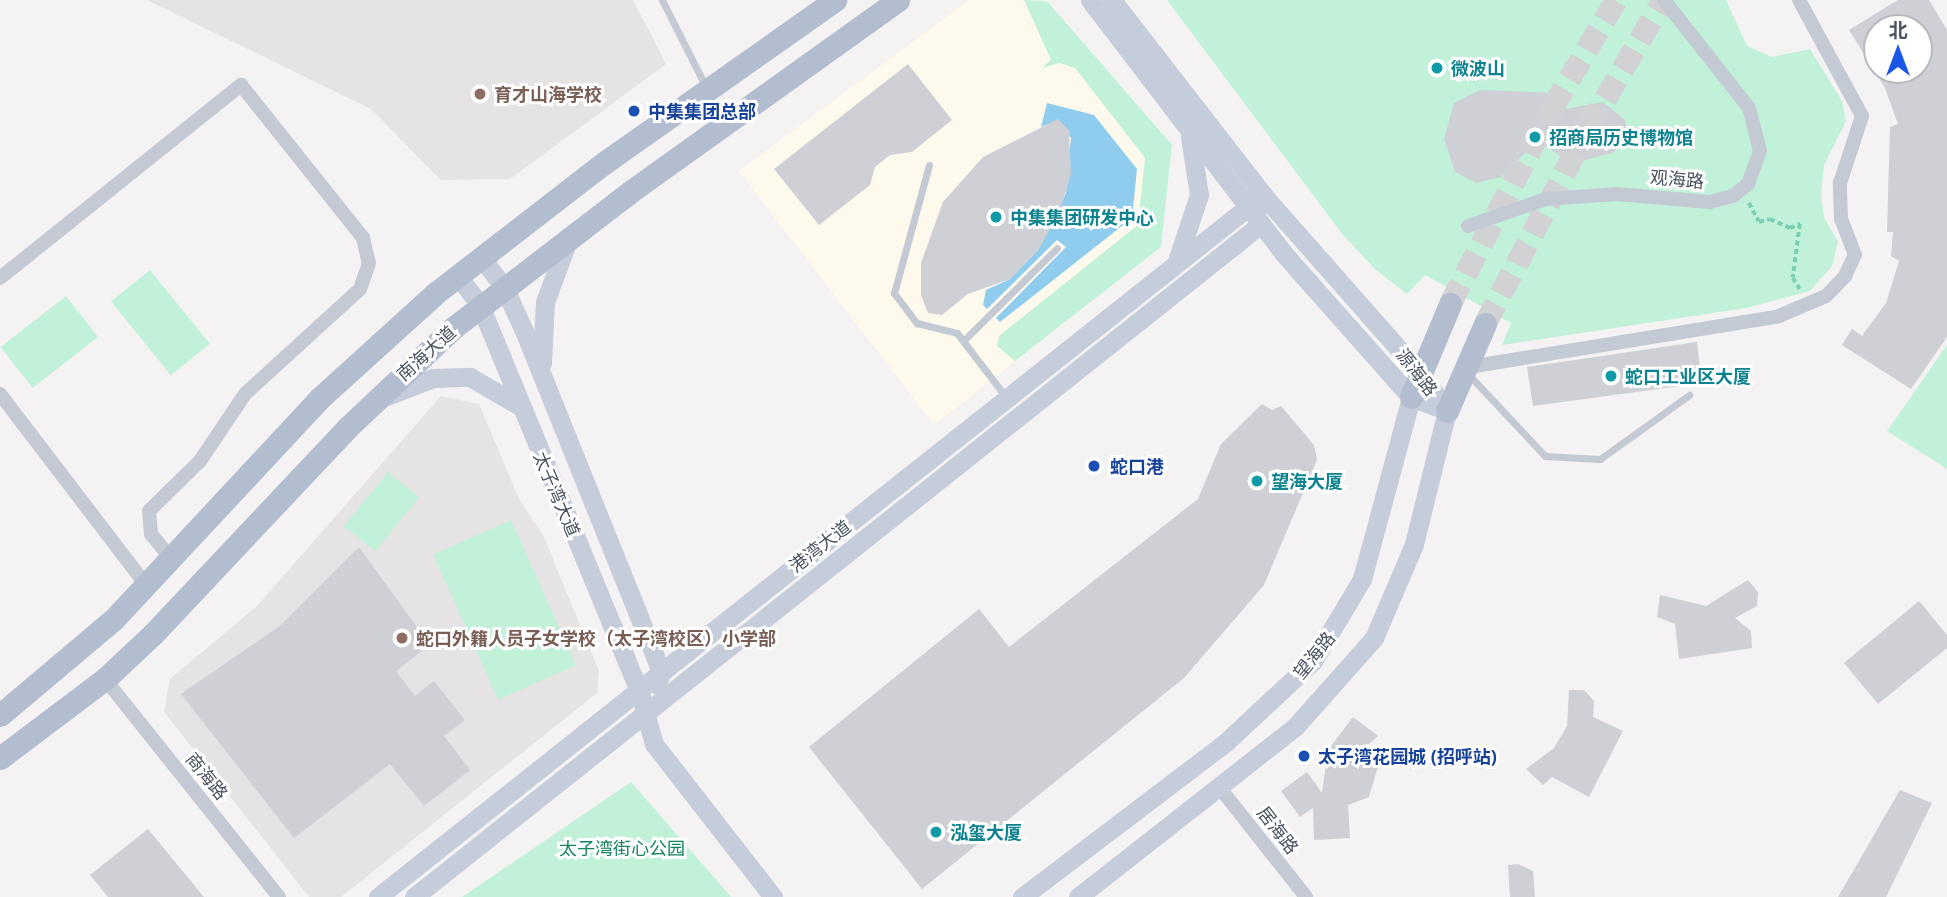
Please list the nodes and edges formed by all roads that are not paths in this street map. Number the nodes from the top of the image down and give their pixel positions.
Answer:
1 (662, 0) edge
2 (835, 0) edge
3 (898, 0) edge
4 (1090, 0) edge
5 (1112, 0) edge
6 (1664, 0) edge
7 (1799, 0) edge
8 (708, 90) junction
9 (1186, 127) junction
10 (929, 165) dead end
11 (1255, 201) junction
12 (1261, 224) junction
13 (1468, 226) dead end
14 (569, 237) junction
15 (1057, 248) dead end
16 (481, 257) junction
17 (1174, 265) junction
18 (458, 276) junction
19 (0, 278) edge
20 (504, 287) junction
21 (1450, 304) tunnel mouth
22 (480, 305) junction
23 (1485, 324) tunnel mouth
24 (963, 341) junction
25 (1463, 368) junction
26 (1420, 373) junction
27 (544, 382) junction
28 (0, 394) edge
29 (1689, 395) dead end
30 (1411, 397) junction
31 (1006, 398) junction
32 (373, 402) junction
33 (520, 406) junction
34 (1447, 411) junction
35 (173, 561) junction
36 (147, 586) junction
37 (661, 672) junction
38 (105, 679) junction
39 (639, 690) junction
40 (0, 715) edge
41 (644, 717) junction
42 (0, 758) edge
43 (1220, 788) junction
44 (279, 897) edge
45 (378, 897) edge
46 (414, 897) edge
47 (773, 897) edge
48 (1022, 897) edge
49 (1079, 897) edge
50 (1306, 897) edge

1 - 8 lane
2 - 8 main road
3 - 14 main road, 南海大道
4 - 9 main road, 源海路
5 - 11 main road, 源海路
6 - 13 street, 观海路
7 - 25 street
8 - 16 main road
9 - 11 main road, 源海路
9 - 17 main road
10 - 24 lane
11 - 12 main road
11 - 17 main road, 港湾大道
11 - 26 main road, 源海路
12 - 30 main road, 源海路
12 - 41 main road, 港湾大道
14 - 20 main road, 南海大道
14 - 27 main road
15 - 24 lane
16 - 18 main road
16 - 20 main road, 太子湾大道
17 - 31 main road, 港湾大道
18 - 22 main road, 太子湾大道
18 - 35 main road
19 - 35 street
20 - 22 main road, 南海大道
20 - 27 main road, 太子湾大道
21 - 26 main road, 望海路
22 - 32 main road, 南海大道
22 - 33 main road, 太子湾大道
23 - 25 main road, 望海路
24 - 31 lane
25 - 29 lane
25 - 34 main road, 望海路
26 - 30 main road, 望海路
26 - 34 main road, 源海路
27 - 37 main road, 太子湾大道
28 - 36 street
30 - 34 main road, 源海路
30 - 48 main road, 望海路
31 - 37 main road, 港湾大道
32 - 33 main road
32 - 38 main road, 南海大道
33 - 39 main road, 太子湾大道
34 - 43 main road, 望海路
35 - 36 main road
36 - 40 main road
37 - 39 main road, 港湾大道
37 - 41 main road
38 - 42 main road, 南海大道
38 - 44 street, 商海路
39 - 41 main road, 太子湾大道
39 - 45 main road, 港湾大道
41 - 46 main road, 港湾大道
41 - 47 main road, 太子湾大道
43 - 49 main road, 望海路
43 - 50 street, 居海路

